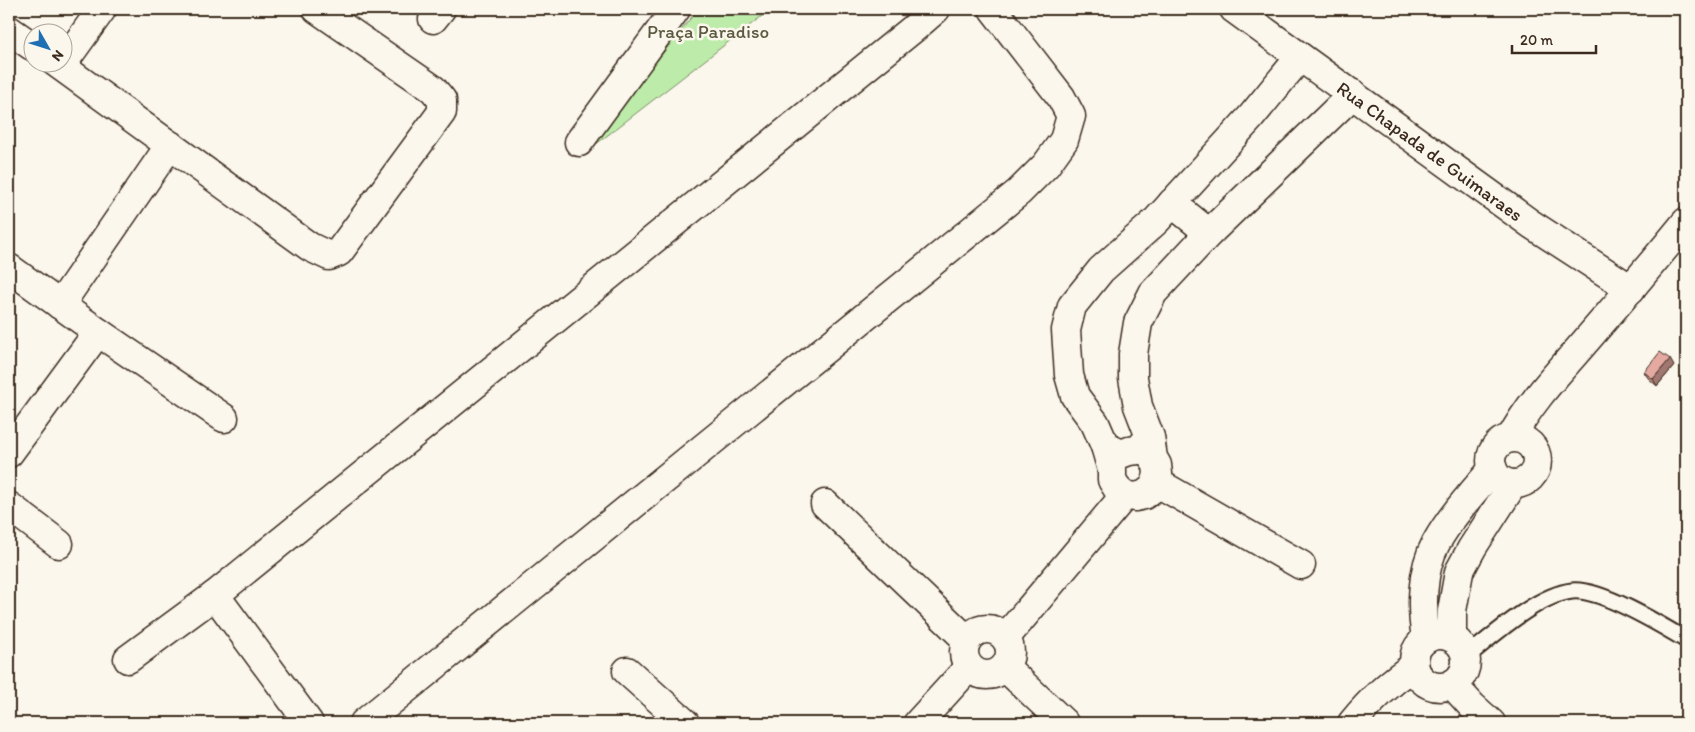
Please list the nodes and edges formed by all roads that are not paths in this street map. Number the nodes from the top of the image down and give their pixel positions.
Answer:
1 (102, 9) edge
2 (317, 9) edge
3 (676, 9) edge
4 (936, 9) edge
5 (994, 9) edge
6 (1234, 9) edge
7 (9, 30) edge
8 (22, 39) edge
9 (72, 46) edge
10 (1300, 57) junction
11 (69, 72) edge
12 (1353, 94) junction
13 (579, 142) dead end
14 (170, 145) junction
15 (1172, 203) junction
16 (1686, 222) edge
17 (1208, 233) junction
18 (9, 268) edge
19 (1631, 289) junction
20 (60, 305) junction
21 (98, 332) junction
22 (224, 418) dead end
23 (1150, 437) junction
24 (1521, 442) junction
25 (1105, 446) junction
26 (9, 453) edge
27 (1503, 476) junction
28 (1156, 482) junction
29 (1125, 495) junction
30 (825, 504) dead end
31 (9, 506) edge
32 (59, 544) dead end
33 (1301, 565) dead end
34 (215, 595) junction
35 (1006, 637) junction
36 (967, 640) junction
37 (1686, 640) edge
38 (1448, 644) junction
39 (128, 659) dead end
40 (969, 667) junction
41 (1414, 667) junction
42 (1005, 668) junction
43 (627, 671) dead end
44 (1452, 684) junction
45 (309, 723) edge
46 (364, 723) edge
47 (686, 723) edge
48 (918, 723) edge
49 (1064, 723) edge
50 (1352, 723) edge
51 (1491, 723) edge

1 - 9 street
2 - 14 street
3 - 13 street
4 - 34 street
5 - 46 street
6 - 10 street, Rua Chapada de Guimaraes
7 - 8 street
10 - 12 street, Rua Chapada de Guimaraes
10 - 15 street
11 - 14 street
12 - 17 street
12 - 19 street, Rua Chapada de Guimaraes
14 - 20 street
15 - 17 street
15 - 25 street
16 - 19 street
17 - 23 street
18 - 20 street
19 - 24 street
20 - 21 street
21 - 22 street
21 - 26 street
23 - 25 street
23 - 28 street
24 - 27 street
24 - 27 street
25 - 29 street
27 - 38 street
28 - 29 street
28 - 33 street
29 - 35 street
30 - 36 street
31 - 32 street
34 - 39 street
34 - 45 street
35 - 36 street
35 - 42 street
36 - 40 street
37 - 38 lane
38 - 41 street
38 - 44 street
40 - 42 street
40 - 48 street
41 - 44 street
41 - 50 street
42 - 49 street
43 - 47 street
44 - 51 street

